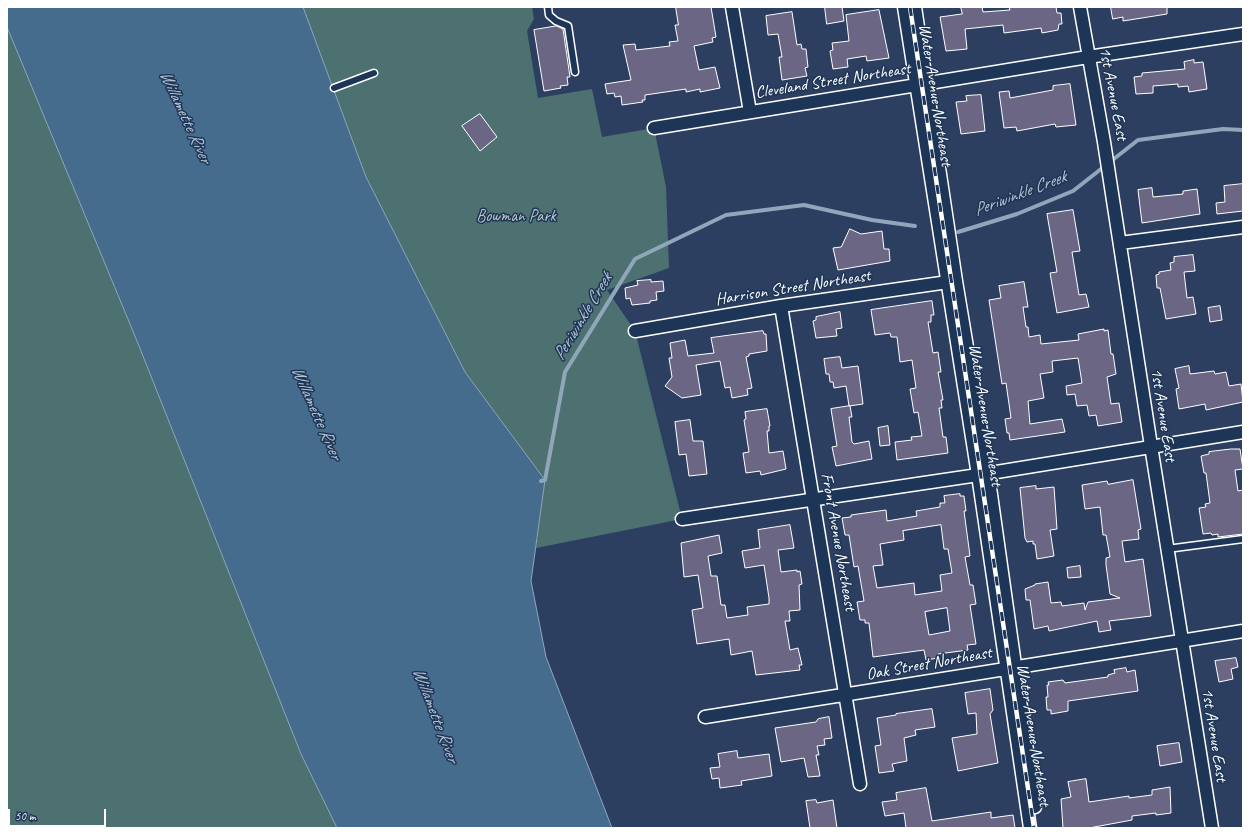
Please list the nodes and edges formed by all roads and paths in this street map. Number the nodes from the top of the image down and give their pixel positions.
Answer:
1 (548, 7) edge
2 (732, 7) edge
3 (904, 7) edge
4 (915, 7) edge
5 (1080, 7) edge
6 (1243, 34) edge
7 (1088, 57) junction
8 (575, 72) dead end
9 (374, 73) dead end
10 (921, 83) junction
11 (334, 88) dead end
12 (750, 112) junction
13 (654, 128) dead end
14 (1243, 228) edge
15 (1120, 243) junction
16 (952, 281) junction
17 (781, 306) junction
18 (635, 331) dead end
19 (1243, 432) edge
20 (1150, 446) junction
21 (983, 474) junction
22 (813, 500) junction
23 (682, 519) dead end
24 (1243, 539) edge
25 (1167, 549) junction
26 (1243, 631) edge
27 (1182, 640) junction
28 (1011, 668) junction
29 (846, 695) junction
30 (705, 717) dead end
31 (860, 784) dead end
32 (1030, 828) edge
33 (1038, 828) edge
34 (1212, 828) edge

1 - 8 lane
2 - 12 street
3 - 10 street, Water Avenue Northeast
4 - 10 street, Water Avenue Northeast
5 - 7 street, 1st Avenue East
6 - 7 street, Cleveland Street Northeast
7 - 10 street, Cleveland Street Northeast
7 - 15 street, 1st Avenue East
9 - 11 lane
10 - 12 street, Cleveland Street Northeast
10 - 16 street, Water Avenue Northeast
12 - 13 street, Cleveland Street Northeast
14 - 15 street
15 - 20 street, 1st Avenue East
16 - 17 street, Harrison Street Northeast
16 - 21 street, Water Avenue Northeast
17 - 18 street, Harrison Street Northeast
17 - 22 street, Front Avenue Northeast
19 - 20 street
20 - 21 street
20 - 25 street, 1st Avenue East
21 - 22 street
21 - 28 street, Water Avenue Northeast
22 - 23 street
22 - 29 street, Front Avenue Northeast
24 - 25 lane
25 - 27 street, 1st Avenue East
26 - 27 street, Oak Street Northeast
27 - 28 street, Oak Street Northeast
27 - 34 street, 1st Avenue East
28 - 29 street, Oak Street Northeast
28 - 32 street, Water Avenue Northeast
28 - 33 street, Water Avenue Northeast
29 - 30 street, Oak Street Northeast
29 - 31 street, Front Avenue Northeast

